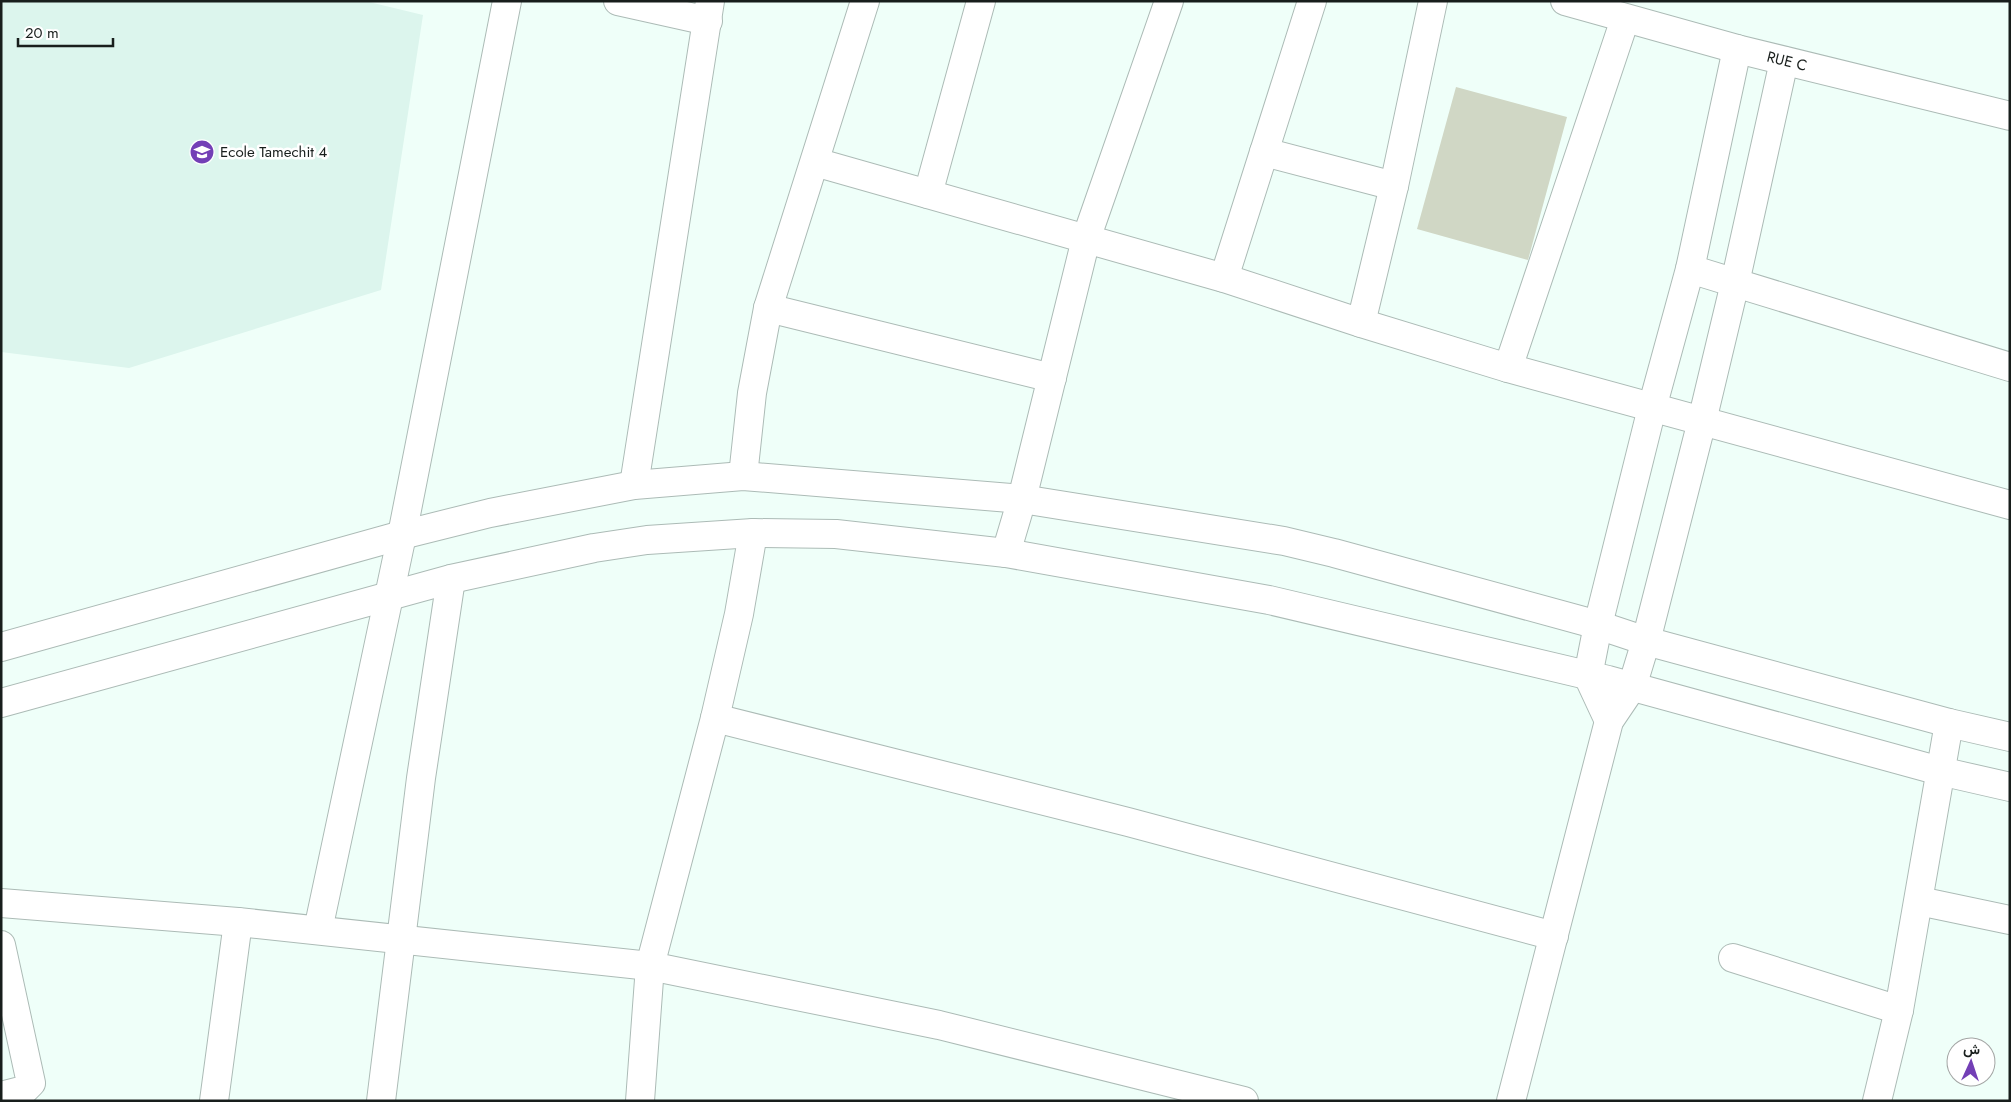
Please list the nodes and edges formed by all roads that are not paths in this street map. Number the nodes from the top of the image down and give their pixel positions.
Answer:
1 (507, 1) edge
2 (618, 1) edge
3 (865, 1) edge
4 (981, 1) edge
5 (1169, 1) edge
6 (1312, 1) edge
7 (1433, 1) edge
8 (1565, 1) edge
9 (709, 11) edge
10 (1625, 19) junction
11 (1736, 49) junction
12 (1784, 61) junction
13 (2010, 116) edge
14 (1264, 152) junction
15 (815, 162) junction
16 (1394, 186) junction
17 (928, 194) junction
18 (1086, 238) junction
19 (1690, 269) junction
20 (1224, 278) junction
21 (1735, 283) junction
22 (768, 308) junction
23 (1361, 323) junction
24 (2010, 367) edge
25 (1508, 368) junction
26 (1052, 378) junction
27 (1652, 408) junction
28 (1702, 421) junction
29 (743, 476) junction
30 (634, 485) junction
31 (1022, 499) junction
32 (2010, 504) edge
33 (753, 533) junction
34 (402, 534) junction
35 (1006, 553) junction
36 (451, 579) junction
37 (388, 596) junction
38 (1598, 625) junction
39 (1646, 641) junction
40 (1, 647) edge
41 (1588, 676) junction
42 (1632, 687) junction
43 (1, 702) edge
44 (714, 718) junction
45 (1609, 721) junction
46 (1950, 723) junction
47 (2010, 737) edge
48 (1940, 772) junction
49 (2010, 787) edge
50 (1919, 901) junction
51 (1, 903) edge
52 (2010, 920) edge
53 (238, 922) junction
54 (318, 930) junction
55 (1554, 936) junction
56 (400, 939) junction
57 (1, 945) edge
58 (1733, 958) dead end
59 (650, 966) junction
60 (1899, 1010) junction
61 (1, 1096) edge
62 (214, 1101) edge
63 (381, 1101) edge
64 (640, 1101) edge
65 (1244, 1101) edge
66 (1511, 1101) edge
67 (1877, 1101) edge

1 - 34 street
2 - 9 street
3 - 15 street
4 - 17 street
5 - 18 street
6 - 14 street
7 - 16 street
8 - 10 street, RUE C
9 - 30 street
10 - 11 street, RUE C
10 - 25 street
11 - 12 street, RUE C
11 - 19 street
12 - 13 street, RUE C
12 - 21 street
14 - 16 street
14 - 20 street
15 - 17 street
15 - 22 street
16 - 23 street
17 - 18 street
18 - 20 street
18 - 26 street
19 - 21 street
19 - 27 street
20 - 23 street
21 - 24 street
21 - 28 street
22 - 26 street
22 - 29 street
23 - 25 street
25 - 27 street
26 - 31 street
27 - 28 street
27 - 38 street
28 - 32 street
28 - 39 street
29 - 30 street
29 - 31 street
30 - 34 street
31 - 35 street
31 - 38 street
33 - 35 street
33 - 36 street
33 - 44 street
34 - 37 street
34 - 40 street
35 - 41 street
36 - 37 street
36 - 56 street
37 - 43 street
37 - 54 street
38 - 39 street
38 - 41 street
39 - 42 street
39 - 46 street
41 - 42 street
41 - 45 street
42 - 45 street
42 - 48 street
44 - 55 street
44 - 59 street
45 - 55 street
46 - 47 street
46 - 48 street
48 - 49 street
48 - 50 street
50 - 52 street
50 - 60 street
51 - 53 street
53 - 54 street
53 - 62 street
54 - 56 street
55 - 66 street
56 - 59 street
56 - 63 street
57 - 61 street
58 - 60 street
59 - 64 street
59 - 65 street
60 - 67 street

